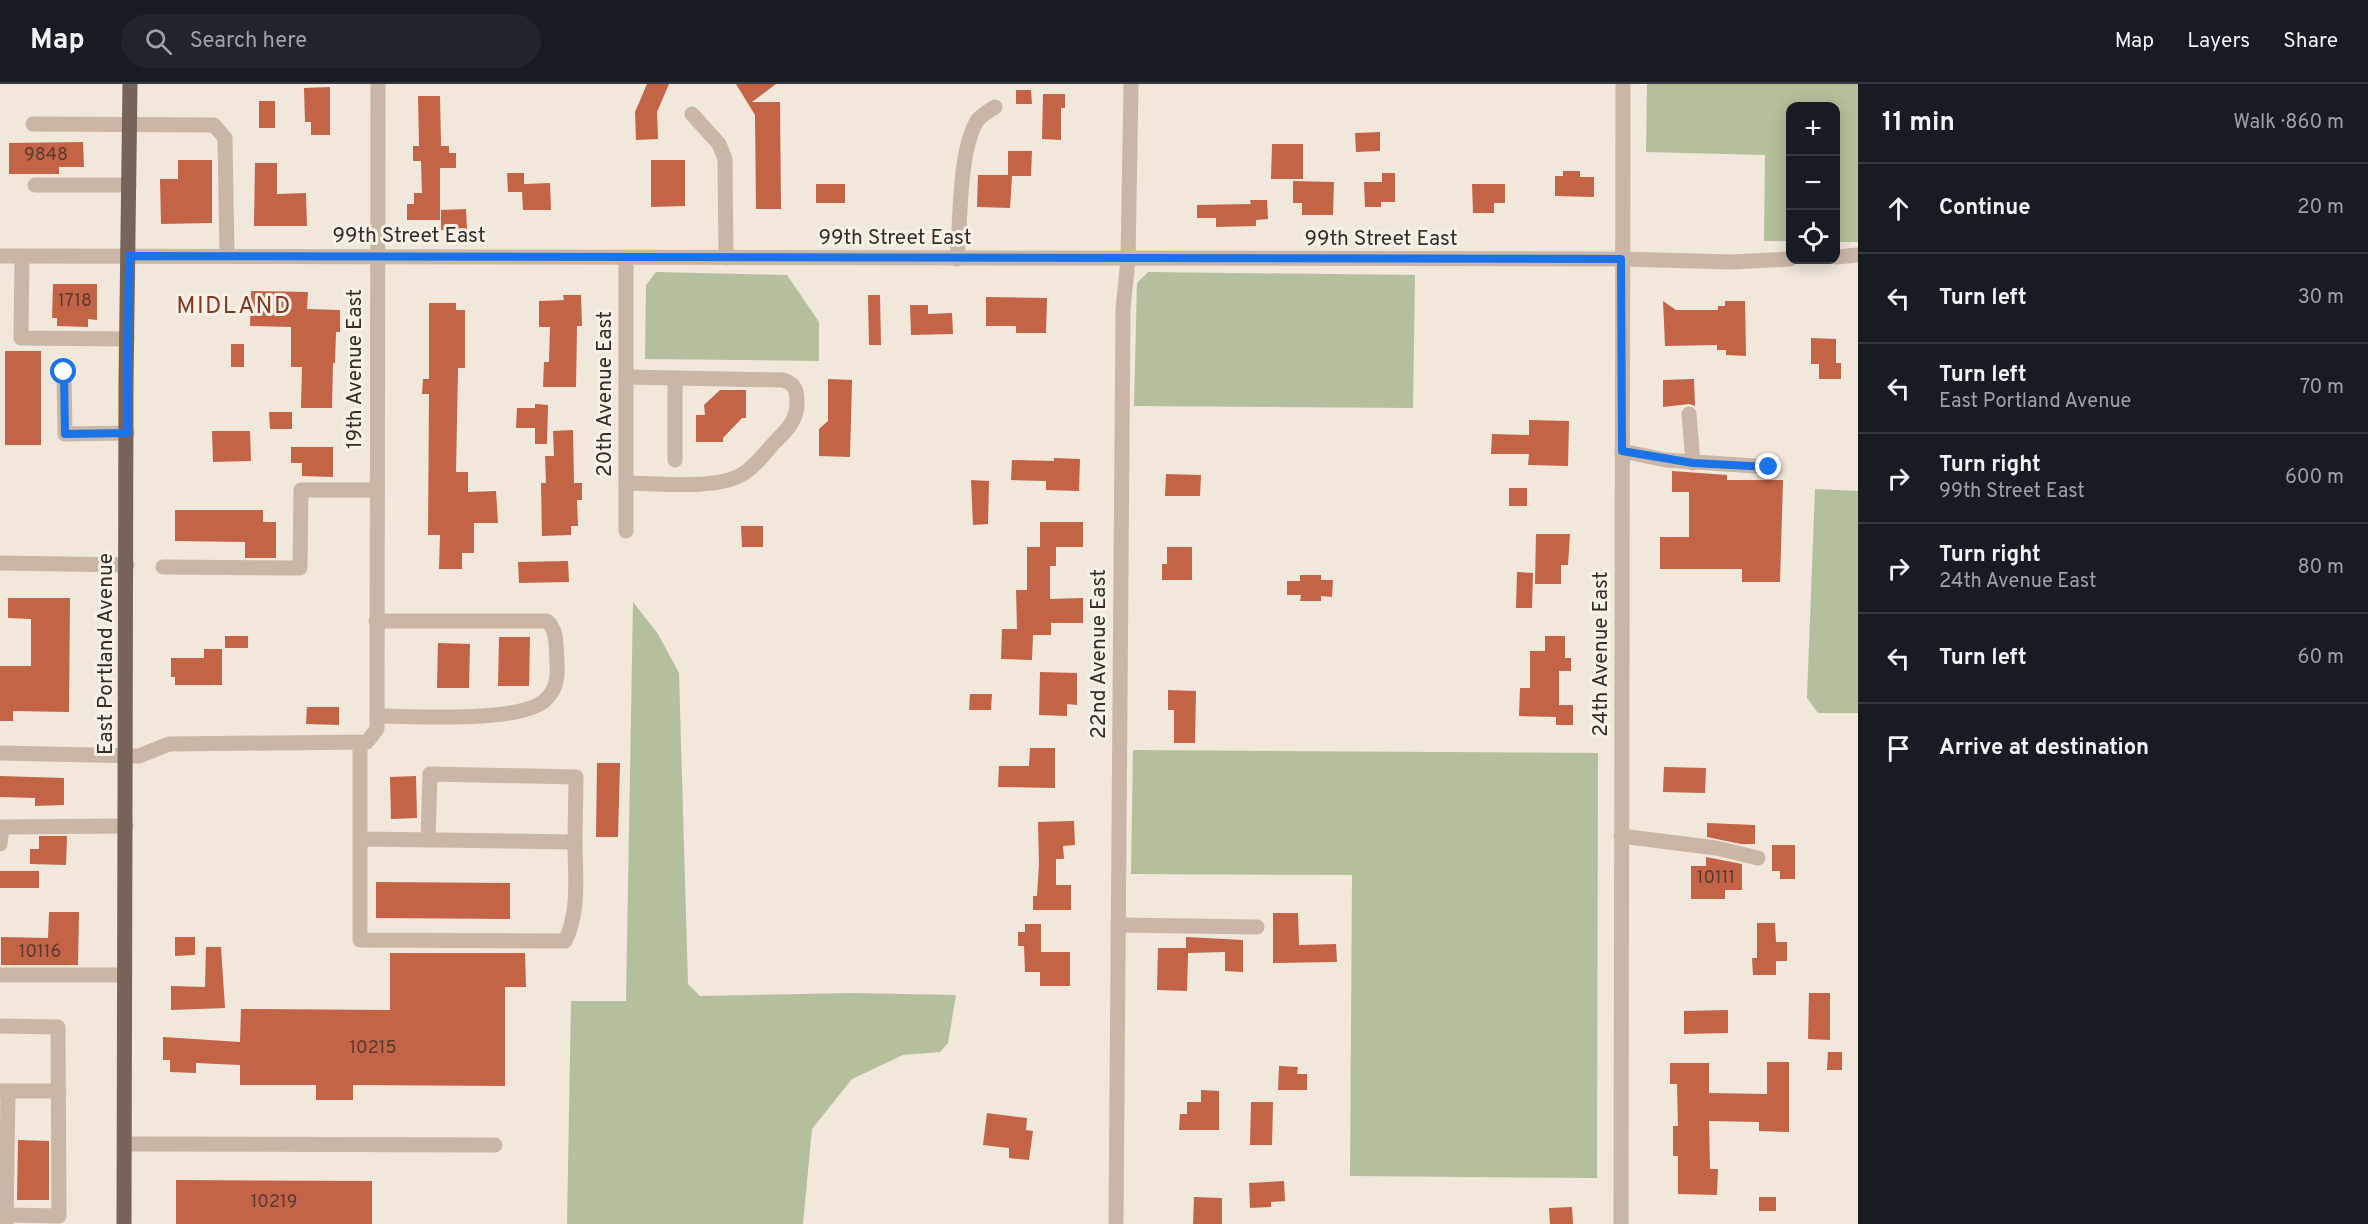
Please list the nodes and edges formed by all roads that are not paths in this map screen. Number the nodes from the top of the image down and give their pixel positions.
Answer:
1 (130, 84) edge
2 (378, 84) edge
3 (1131, 84) edge
4 (1623, 84) edge
5 (995, 107) dead end
6 (692, 114) dead end
7 (33, 124) dead end
8 (130, 125) junction
9 (35, 185) dead end
10 (129, 185) junction
11 (0, 256) edge
12 (22, 256) junction
13 (129, 256) junction
14 (228, 256) junction
15 (377, 256) junction
16 (626, 258) junction
17 (726, 258) junction
18 (957, 259) junction
19 (1621, 259) junction
20 (1786, 259) edge
21 (1128, 260) junction
22 (127, 339) junction
23 (64, 372) dead end
24 (626, 377) junction
25 (675, 378) junction
26 (1689, 414) dead end
27 (127, 433) junction
28 (1622, 451) junction
29 (675, 460) dead end
30 (1693, 463) junction
31 (1769, 467) dead end
32 (626, 483) junction
33 (376, 490) junction
34 (626, 531) dead end
35 (0, 563) edge
36 (127, 565) junction
37 (163, 567) dead end
38 (376, 621) junction
39 (377, 717) junction
40 (360, 743) junction
41 (0, 753) edge
42 (126, 757) junction
43 (126, 826) junction
44 (1621, 836) junction
45 (360, 839) junction
46 (428, 840) junction
47 (575, 842) junction
48 (0, 844) edge
49 (1758, 858) dead end
50 (1118, 925) junction
51 (1257, 927) dead end
52 (0, 975) edge
53 (126, 975) junction
54 (0, 1026) edge
55 (4, 1091) edge
56 (59, 1091) junction
57 (125, 1144) junction
58 (495, 1145) dead end
59 (7, 1220) edge
60 (124, 1224) edge
61 (1116, 1224) edge
62 (1621, 1224) edge

1 - 8 main road, East Portland Avenue
2 - 15 street, 19th Avenue East
3 - 21 street, 22nd Avenue East
4 - 19 street, 24th Avenue East
5 - 18 street
6 - 17 street
7 - 8 street
8 - 10 main road, East Portland Avenue
8 - 14 street
9 - 10 street
10 - 13 main road, East Portland Avenue
11 - 12 street, 99th Street East
12 - 13 street, 99th Street East
12 - 22 street
13 - 14 street, 99th Street East
13 - 22 main road, East Portland Avenue
14 - 15 street, 99th Street East
15 - 16 street, 99th Street East
15 - 33 street, 19th Avenue East
16 - 17 street, 99th Street East
16 - 24 street, 20th Avenue East
17 - 18 street, 99th Street East
18 - 21 street, 99th Street East
19 - 20 street, 99th Street East
19 - 21 street, 99th Street East
19 - 28 street, 24th Avenue East
21 - 50 street, 22nd Avenue East
22 - 27 main road, East Portland Avenue
23 - 27 street
24 - 25 street
24 - 32 street, 20th Avenue East
25 - 29 street
25 - 32 street
26 - 30 street
27 - 36 main road, East Portland Avenue
28 - 30 street
28 - 44 street, 24th Avenue East
30 - 31 street
32 - 34 street, 20th Avenue East
33 - 37 street
33 - 38 street, 19th Avenue East
35 - 36 street
36 - 42 main road, East Portland Avenue
38 - 39 street, 19th Avenue East
38 - 39 street
39 - 40 street
40 - 42 street
40 - 45 street
41 - 42 street
42 - 43 main road, East Portland Avenue
43 - 48 street
43 - 53 main road, East Portland Avenue
44 - 49 street
44 - 62 street, 24th Avenue East
45 - 46 street
45 - 47 street
46 - 47 street
46 - 47 street
50 - 51 street
50 - 61 street, 22nd Avenue East
52 - 53 street
53 - 57 main road, East Portland Avenue
54 - 56 street
55 - 56 street
55 - 59 street
56 - 59 street
57 - 58 street
57 - 60 main road, East Portland Avenue

